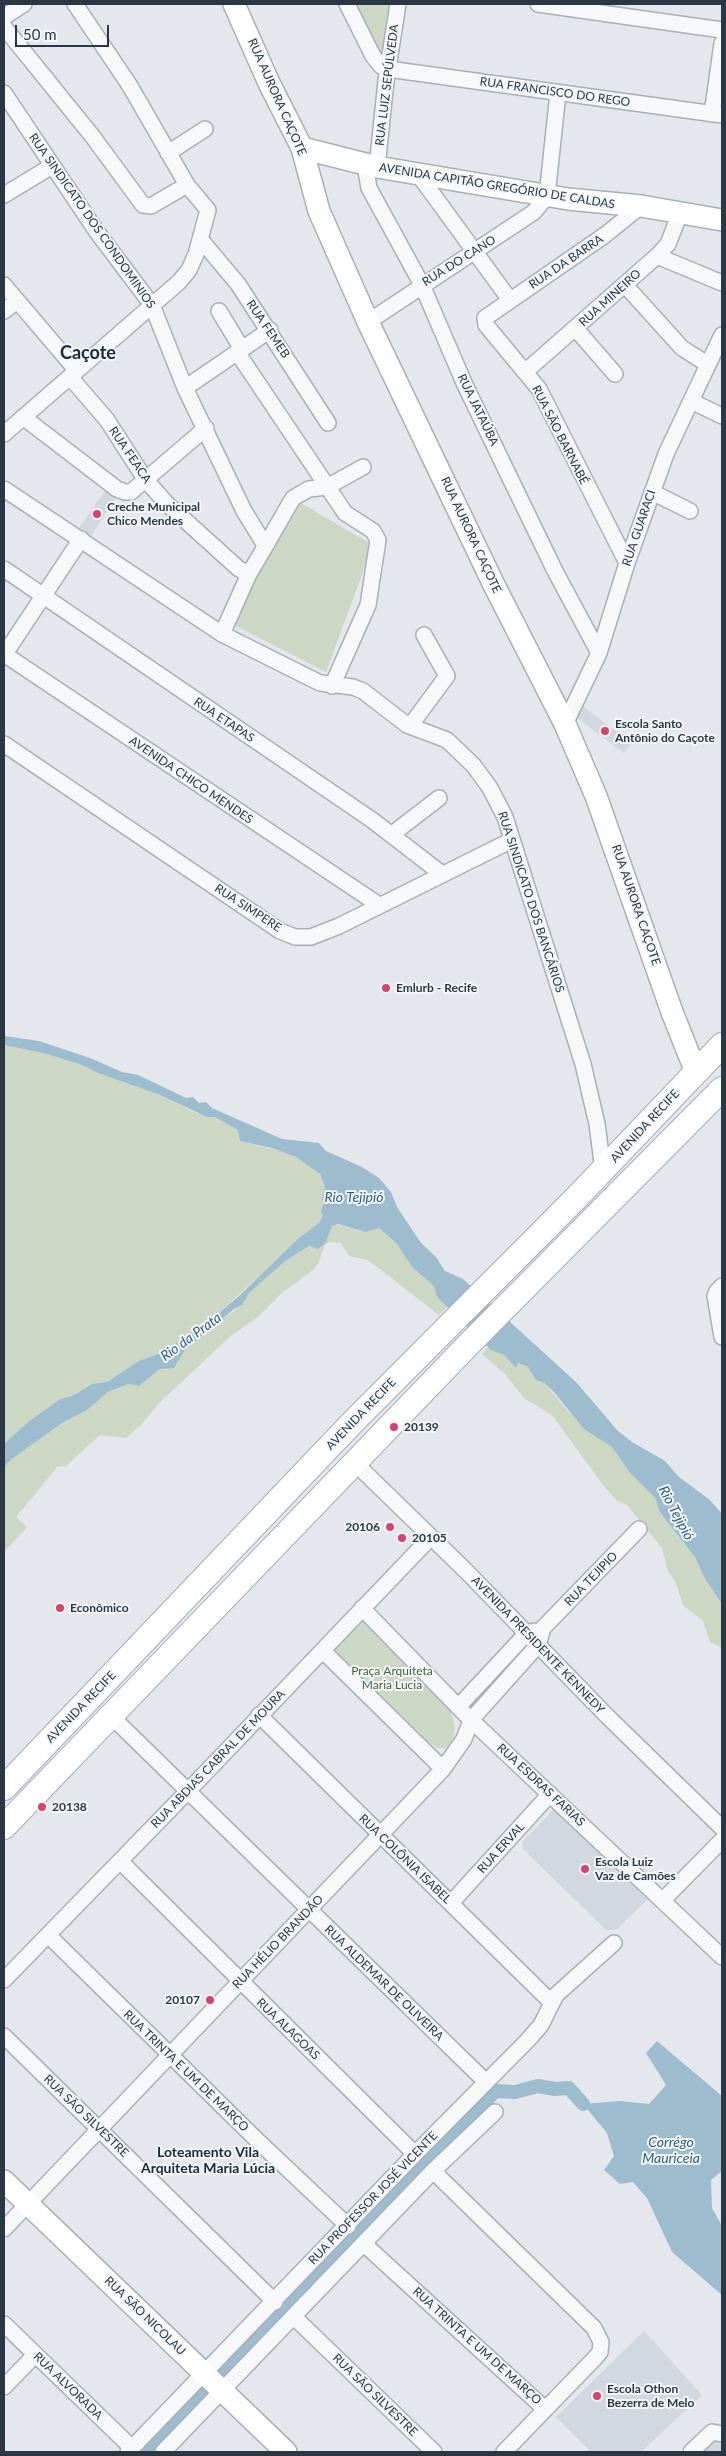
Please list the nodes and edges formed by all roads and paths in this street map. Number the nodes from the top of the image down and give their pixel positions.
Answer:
1 (24, 4) edge
2 (75, 4) edge
3 (234, 4) edge
4 (347, 4) edge
5 (398, 4) edge
6 (538, 4) edge
7 (4, 17) edge
8 (4, 27) edge
9 (722, 30) edge
10 (722, 43) edge
11 (388, 70) junction
12 (4, 93) edge
13 (558, 93) junction
14 (717, 115) edge
15 (205, 129) dead end
16 (302, 148) junction
17 (168, 152) junction
18 (52, 166) junction
19 (371, 166) junction
20 (418, 174) junction
21 (187, 185) junction
22 (4, 195) edge
23 (547, 196) junction
24 (641, 206) junction
25 (680, 213) junction
26 (722, 220) edge
27 (201, 240) junction
28 (474, 252) junction
29 (657, 256) junction
30 (722, 283) edge
31 (4, 285) edge
32 (422, 285) junction
33 (625, 285) junction
34 (510, 300) junction
35 (17, 301) junction
36 (152, 305) junction
37 (4, 311) edge
38 (220, 311) dead end
39 (488, 314) joint
40 (368, 322) junction
41 (576, 329) junction
42 (270, 330) junction
43 (722, 335) edge
44 (239, 351) junction
45 (707, 364) junction
46 (526, 371) junction
47 (73, 374) junction
48 (615, 374) dead end
49 (185, 388) junction
50 (691, 401) junction
51 (722, 416) edge
52 (23, 417) junction
53 (328, 423) dead end
54 (206, 428) junction
55 (4, 434) edge
56 (363, 467) dead end
57 (145, 479) junction
58 (327, 487) junction
59 (4, 489) edge
60 (652, 492) junction
61 (690, 511) dead end
62 (81, 539) junction
63 (265, 544) junction
64 (627, 563) junction
65 (4, 569) edge
66 (244, 571) junction
67 (43, 595) junction
68 (222, 634) junction
69 (424, 635) dead end
70 (599, 653) junction
71 (4, 654) edge
72 (332, 686) junction
73 (565, 724) junction
74 (410, 726) junction
75 (4, 744) edge
76 (440, 798) dead end
77 (391, 835) junction
78 (512, 840) junction
79 (442, 874) junction
80 (379, 905) junction
81 (722, 1045) edge
82 (696, 1072) junction
83 (722, 1089) edge
84 (603, 1170) junction
85 (722, 1286) edge
86 (722, 1337) edge
87 (354, 1463) junction
88 (639, 1529) dead end
89 (431, 1537) junction
90 (362, 1608) junction
91 (543, 1628) junction
92 (526, 1634) junction
93 (538, 1645) junction
94 (323, 1651) junction
95 (458, 1707) junction
96 (111, 1716) junction
97 (259, 1716) junction
98 (471, 1720) junction
99 (442, 1769) junction
100 (4, 1788) edge
101 (190, 1790) junction
102 (550, 1794) junction
103 (4, 1827) edge
104 (722, 1828) edge
105 (380, 1835) junction
106 (722, 1840) edge
107 (120, 1861) junction
108 (664, 1900) junction
109 (451, 1903) junction
110 (309, 1910) junction
111 (48, 1935) junction
112 (614, 1943) dead end
113 (722, 1957) edge
114 (4, 1980) edge
115 (240, 1982) junction
116 (551, 2002) junction
117 (4, 2036) edge
118 (170, 2055) junction
119 (486, 2082) junction
120 (494, 2112) dead end
121 (99, 2129) junction
122 (415, 2154) junction
123 (434, 2171) junction
124 (4, 2180) edge
125 (28, 2204) junction
126 (348, 2226) junction
127 (4, 2229) edge
128 (364, 2244) junction
129 (275, 2302) junction
130 (294, 2317) junction
131 (4, 2324) edge
132 (35, 2355) junction
133 (214, 2382) junction
134 (4, 2387) edge
135 (546, 2409) junction
136 (717, 2433) edge
137 (130, 2450) edge
138 (163, 2452) edge
139 (286, 2452) edge
140 (434, 2452) edge
141 (504, 2452) edge
142 (691, 2452) edge

1 - 7 street
2 - 17 street
3 - 16 main road, RUA AURORA CAÇOTE
4 - 11 street
5 - 11 street, RUA LUIZ SEPÚLVEDA
6 - 9 street
8 - 21 street
10 - 14 street
11 - 13 street, RUA FRANCISCO DO REGO
11 - 19 street, RUA LUIZ SEPÚLVEDA
12 - 18 street, RUA SINDICATO DOS CONDOMINIOS
13 - 14 street, RUA FRANCISCO DO REGO
13 - 23 street
15 - 17 street
16 - 19 main road, AVENIDA CAPITÃO GREGÓRIO DE CALDAS
16 - 40 main road, RUA AURORA CAÇOTE
17 - 21 street
18 - 22 street
18 - 36 street, RUA SINDICATO DOS CONDOMINIOS
19 - 20 main road, AVENIDA CAPITÃO GREGÓRIO DE CALDAS
19 - 32 street, RUA JATAÚBA
20 - 23 main road, AVENIDA CAPITÃO GREGÓRIO DE CALDAS
20 - 28 street
21 - 27 street
23 - 24 main road, AVENIDA CAPITÃO GREGÓRIO DE CALDAS
23 - 28 street, RUA DO CANO
24 - 25 main road, AVENIDA CAPITÃO GREGÓRIO DE CALDAS
24 - 34 street, RUA DA BARRA
25 - 26 main road, AVENIDA CAPITÃO GREGÓRIO DE CALDAS
25 - 29 street, RUA MINEIRO
27 - 36 street
27 - 42 street, RUA FEMEB
28 - 32 street, RUA DO CANO
28 - 34 street
29 - 30 street
29 - 33 street, RUA MINEIRO
31 - 35 street, RUA FEACA
32 - 40 street, RUA DO CANO
32 - 70 street, RUA JATAÚBA
33 - 41 street, RUA MINEIRO
33 - 45 street
34 - 39 street, RUA DA BARRA
35 - 37 street
35 - 47 street, RUA FEACA
36 - 47 street
36 - 49 street, RUA SINDICATO DOS CONDOMINIOS
38 - 44 street
39 - 46 street, RUA SÃO BARNABÉ
40 - 73 main road, RUA AURORA CAÇOTE
41 - 46 street, RUA MINEIRO
41 - 48 street
42 - 44 street
42 - 53 street, RUA FEMEB
43 - 45 street, RUA GUARACI
44 - 49 street
44 - 58 street
45 - 50 street, RUA GUARACI
46 - 64 street, RUA SÃO BARNABÉ
47 - 52 street
47 - 57 street, RUA FEACA
49 - 54 street, RUA SINDICATO DOS CONDOMINIOS
50 - 51 street
50 - 60 street, RUA GUARACI
52 - 55 street
52 - 57 street
54 - 57 street
54 - 63 street, RUA SINDICATO DOS CONDOMINIOS
56 - 58 street
57 - 66 street, RUA FEACA
58 - 63 street
58 - 72 street
59 - 62 street, RUA SINDICATO DOS BANCÁRIOS
60 - 61 street
60 - 64 street, RUA GUARACI
62 - 67 street
62 - 68 street, RUA SINDICATO DOS BANCÁRIOS
63 - 66 street
64 - 70 street, RUA GUARACI
65 - 67 street, RUA ETAPAS
66 - 68 street
67 - 71 street
67 - 77 street, RUA ETAPAS
68 - 72 street, RUA SINDICATO DOS BANCÁRIOS
69 - 74 street
70 - 73 street, RUA GUARACI
71 - 80 street, AVENIDA CHICO MENDES
72 - 74 street, RUA SINDICATO DOS BANCÁRIOS
73 - 82 main road, RUA AURORA CAÇOTE
74 - 78 street, RUA SINDICATO DOS BANCÁRIOS
75 - 80 street, RUA SIMPERE
76 - 77 street
77 - 79 street, RUA ETAPAS
78 - 79 street, RUA SIMPERE
78 - 84 street, RUA SINDICATO DOS BANCÁRIOS
79 - 80 street, RUA SIMPERE
81 - 82 main road, AVENIDA RECIFE
82 - 84 main road, AVENIDA RECIFE
83 - 87 main road
84 - 100 main road, AVENIDA RECIFE
85 - 86 street
87 - 89 street, AVENIDA PRESIDENTE KENNEDY
87 - 96 main road
88 - 91 street, RUA TEJIPIO
89 - 90 street, RUA ABDIAS CABRAL DE MOURA
89 - 92 street, AVENIDA PRESIDENTE KENNEDY
90 - 94 street, RUA ABDIAS CABRAL DE MOURA
90 - 95 street, RUA ESDRAS FARIAS
91 - 92 street, RUA TEJIPIO
91 - 93 street, RUA TEJIPIO
92 - 93 street, AVENIDA PRESIDENTE KENNEDY
92 - 95 street
93 - 98 street, RUA HÉLIO BRANDÃO
93 - 104 street, AVENIDA PRESIDENTE KENNEDY
94 - 97 street, RUA ABDIAS CABRAL DE MOURA
94 - 99 street
95 - 98 street, RUA ESDRAS FARIAS
96 - 101 street, RUA ALDEMAR DE OLIVEIRA
96 - 103 main road
97 - 101 street, RUA ABDIAS CABRAL DE MOURA
97 - 105 street, RUA COLÔNIA ISABEL
98 - 99 street, RUA HÉLIO BRANDÃO
98 - 102 street, RUA ESDRAS FARIAS
99 - 105 street, RUA HÉLIO BRANDÃO
101 - 107 street, RUA ABDIAS CABRAL DE MOURA
101 - 110 street, RUA ALDEMAR DE OLIVEIRA
102 - 108 street, RUA ESDRAS FARIAS
102 - 109 street, RUA ERVAL
105 - 109 street, RUA COLÔNIA ISABEL
105 - 110 street, RUA HÉLIO BRANDÃO
106 - 108 street
107 - 111 street, RUA ABDIAS CABRAL DE MOURA
107 - 115 street, RUA ALAGOAS
108 - 113 street, RUA ESDRAS FARIAS
109 - 116 street, RUA COLÔNIA ISABEL
110 - 115 street, RUA HÉLIO BRANDÃO
110 - 119 street, RUA ALDEMAR DE OLIVEIRA
111 - 114 street, RUA ABDIAS CABRAL DE MOURA
111 - 118 street, RUA TRINTA E UM DE MARÇO
112 - 116 street, RUA PROFESSOR JOSÉ VICENTE
115 - 118 street, RUA HÉLIO BRANDÃO
115 - 122 street, RUA ALAGOAS
116 - 119 street, RUA PROFESSOR JOSÉ VICENTE
117 - 121 street, RUA SÃO SILVESTRE
118 - 121 street, RUA HÉLIO BRANDÃO
118 - 126 street, RUA TRINTA E UM DE MARÇO
119 - 122 street, RUA PROFESSOR JOSÉ VICENTE
120 - 123 street, RUA PROFESSOR JOSÉ VICENTE
121 - 125 street, RUA HÉLIO BRANDÃO
121 - 129 street, RUA SÃO SILVESTRE
122 - 126 street, RUA PROFESSOR JOSÉ VICENTE
123 - 128 street, RUA PROFESSOR JOSÉ VICENTE
123 - 135 street
124 - 125 main road, RUA SÃO NICOLAU
125 - 127 street, RUA HÉLIO BRANDÃO
125 - 133 main road, RUA SÃO NICOLAU
126 - 129 street, RUA PROFESSOR JOSÉ VICENTE
128 - 130 street, RUA PROFESSOR JOSÉ VICENTE
128 - 135 street, RUA TRINTA E UM DE MARÇO
129 - 133 street, RUA PROFESSOR JOSÉ VICENTE
130 - 133 street, RUA PROFESSOR JOSÉ VICENTE
130 - 140 street, RUA SÃO SILVESTRE
131 - 132 street, RUA ALVORADA
132 - 134 street
132 - 137 street, RUA ALVORADA
133 - 137 street, RUA PROFESSOR JOSÉ VICENTE
133 - 138 street, RUA PROFESSOR JOSÉ VICENTE
133 - 139 main road, RUA SÃO NICOLAU
135 - 141 street
136 - 142 street

